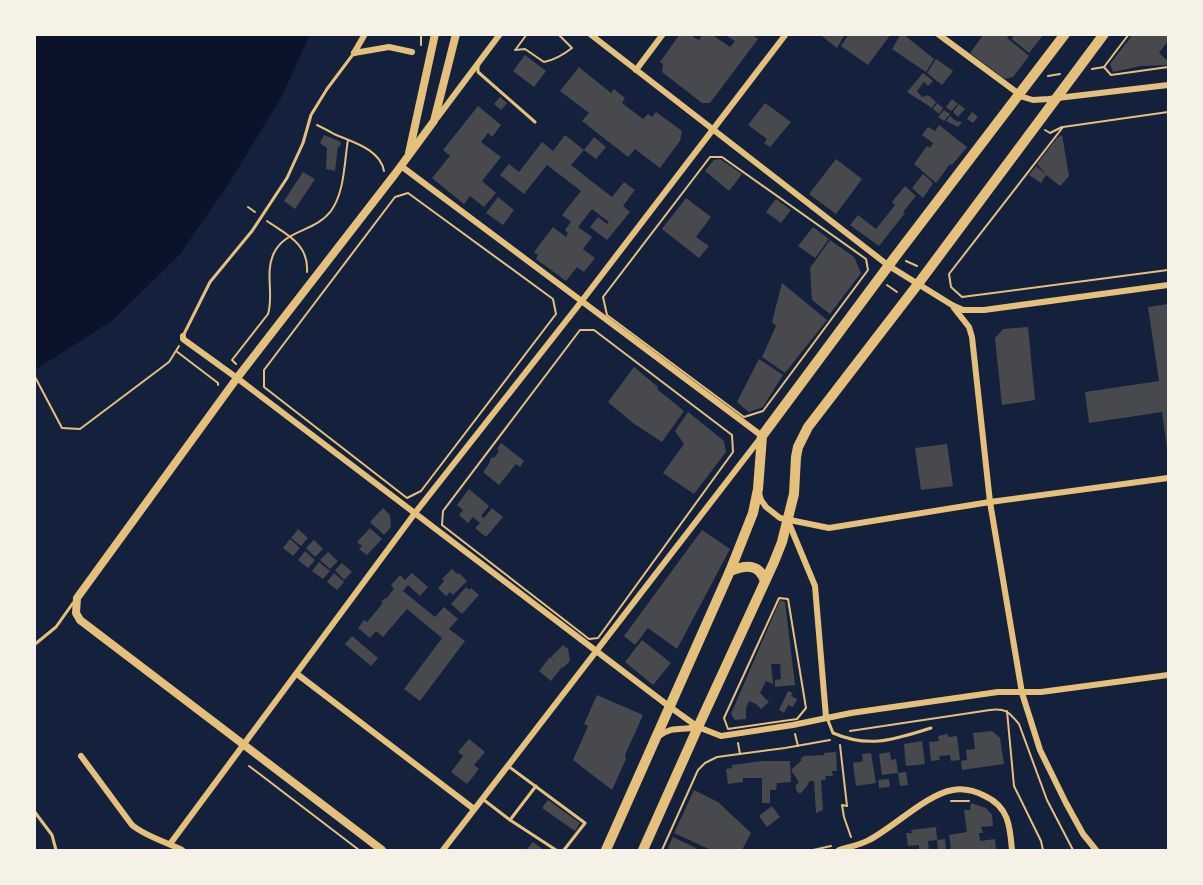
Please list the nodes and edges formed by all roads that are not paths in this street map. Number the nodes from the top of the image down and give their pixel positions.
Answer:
1 (365, 34) edge
2 (435, 34) edge
3 (456, 34) edge
4 (500, 34) edge
5 (590, 34) edge
6 (663, 34) edge
7 (786, 34) edge
8 (938, 34) edge
9 (1065, 34) edge
10 (1104, 34) edge
11 (412, 52) dead end
12 (354, 53) junction
13 (477, 64) junction
14 (636, 70) junction
15 (478, 72) junction
16 (470, 74) junction
17 (1168, 85) edge
18 (1019, 95) junction
19 (1057, 99) junction
20 (434, 121) junction
21 (535, 122) dead end
22 (713, 131) junction
23 (408, 156) junction
24 (401, 166) junction
25 (889, 266) junction
26 (918, 284) junction
27 (1168, 285) edge
28 (581, 302) junction
29 (952, 305) junction
30 (183, 337) joint
31 (237, 378) junction
32 (762, 436) junction
33 (1168, 478) edge
34 (758, 489) junction
35 (990, 502) junction
36 (415, 513) junction
37 (788, 520) junction
38 (730, 571) junction
39 (765, 581) junction
40 (76, 598) junction
41 (34, 645) edge
42 (596, 652) junction
43 (297, 674) junction
44 (1168, 675) edge
45 (1022, 693) junction
46 (670, 706) junction
47 (826, 717) junction
48 (698, 727) junction
49 (931, 728) dead end
50 (244, 744) junction
51 (652, 745) junction
52 (81, 756) dead end
53 (508, 766) junction
54 (536, 786) junction
55 (483, 799) junction
56 (474, 809) junction
57 (34, 811) edge
58 (510, 820) junction
59 (170, 844) junction
60 (56, 850) edge
61 (182, 850) edge
62 (382, 850) edge
63 (443, 850) edge
64 (556, 850) edge
65 (564, 850) edge
66 (606, 850) edge
67 (643, 850) edge
68 (839, 850) edge
69 (1012, 850) edge
70 (1096, 850) edge

1 - 12 street
2 - 23 street
3 - 20 street
4 - 13 street
5 - 14 street
6 - 14 street
7 - 22 street
8 - 18 street
9 - 18 highway
10 - 19 highway
11 - 12 street
12 - 30 lane
13 - 15 lane
13 - 16 street
14 - 22 street
15 - 16 lane
15 - 21 lane
16 - 20 street
17 - 19 street
18 - 19 street
18 - 25 highway
19 - 26 highway
20 - 23 street
22 - 25 street
22 - 28 street
23 - 24 street
24 - 28 street
24 - 31 street
25 - 26 street
25 - 32 highway
26 - 29 street
26 - 37 highway
27 - 29 street
28 - 32 street
28 - 36 street
29 - 35 street
30 - 31 street
31 - 36 street
31 - 40 street
32 - 34 highway
32 - 42 street
33 - 35 street
34 - 37 street
34 - 38 highway
35 - 37 street
35 - 45 street
36 - 42 street
36 - 43 street
37 - 39 highway
37 - 47 street
38 - 39 highway
38 - 46 highway
39 - 48 highway
40 - 41 lane
40 - 50 street
42 - 46 street
42 - 53 street
43 - 50 street
43 - 56 street
44 - 45 street
45 - 47 street
45 - 70 street
46 - 48 street
46 - 51 highway
47 - 48 street
47 - 49 lane
48 - 51 street
48 - 67 highway
50 - 59 street
50 - 62 street
51 - 66 highway
52 - 59 street
53 - 54 lane
53 - 55 street
54 - 58 lane
54 - 65 lane
55 - 56 street
55 - 58 lane
56 - 63 street
57 - 60 lane
58 - 64 lane
59 - 61 street
68 - 69 street

